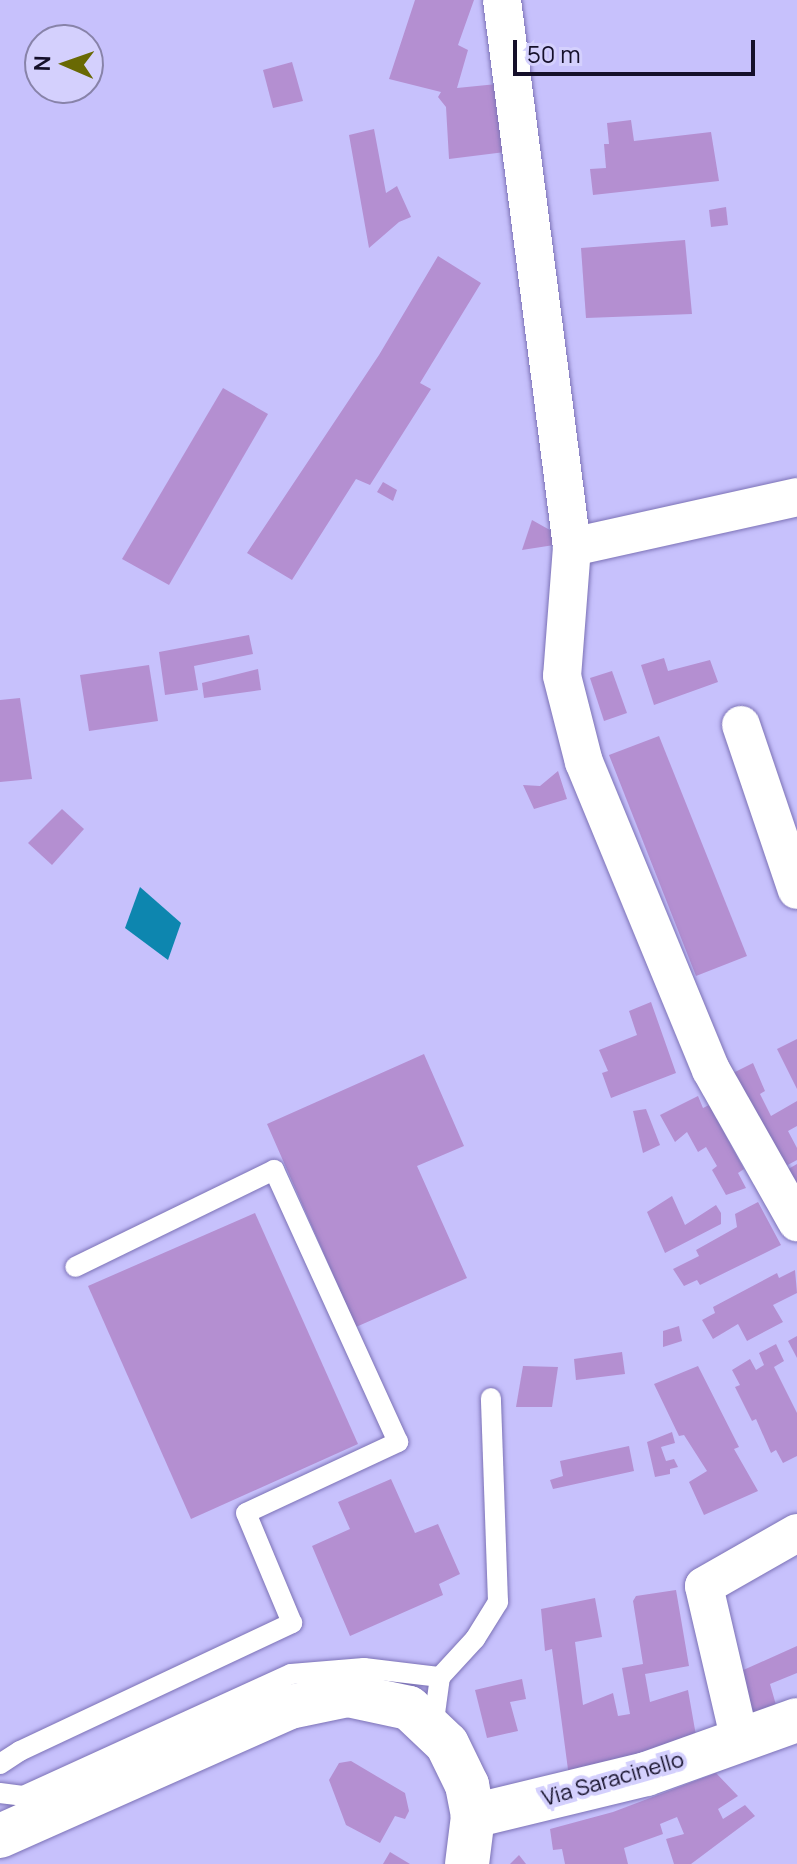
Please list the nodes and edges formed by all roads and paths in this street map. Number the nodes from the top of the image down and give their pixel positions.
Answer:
1 (502, 0) edge
2 (797, 497) edge
3 (572, 547) junction
4 (741, 725) dead end
5 (797, 890) edge
6 (797, 1222) edge
7 (75, 1267) dead end
8 (491, 1398) dead end
9 (797, 1533) edge
10 (440, 1677) junction
11 (797, 1720) edge
12 (433, 1730) junction
13 (740, 1741) junction
14 (0, 1764) edge
15 (0, 1793) edge
16 (473, 1816) junction
17 (0, 1836) edge
18 (467, 1864) edge

1 - 3 street
2 - 3 street
3 - 6 street
4 - 5 street
7 - 14 lane
8 - 10 lane
9 - 13 street
10 - 12 lane
10 - 15 lane
11 - 13 main road, Via Saracinello
12 - 16 main road
12 - 17 main road
13 - 16 main road, Via Saracinello
16 - 18 main road

